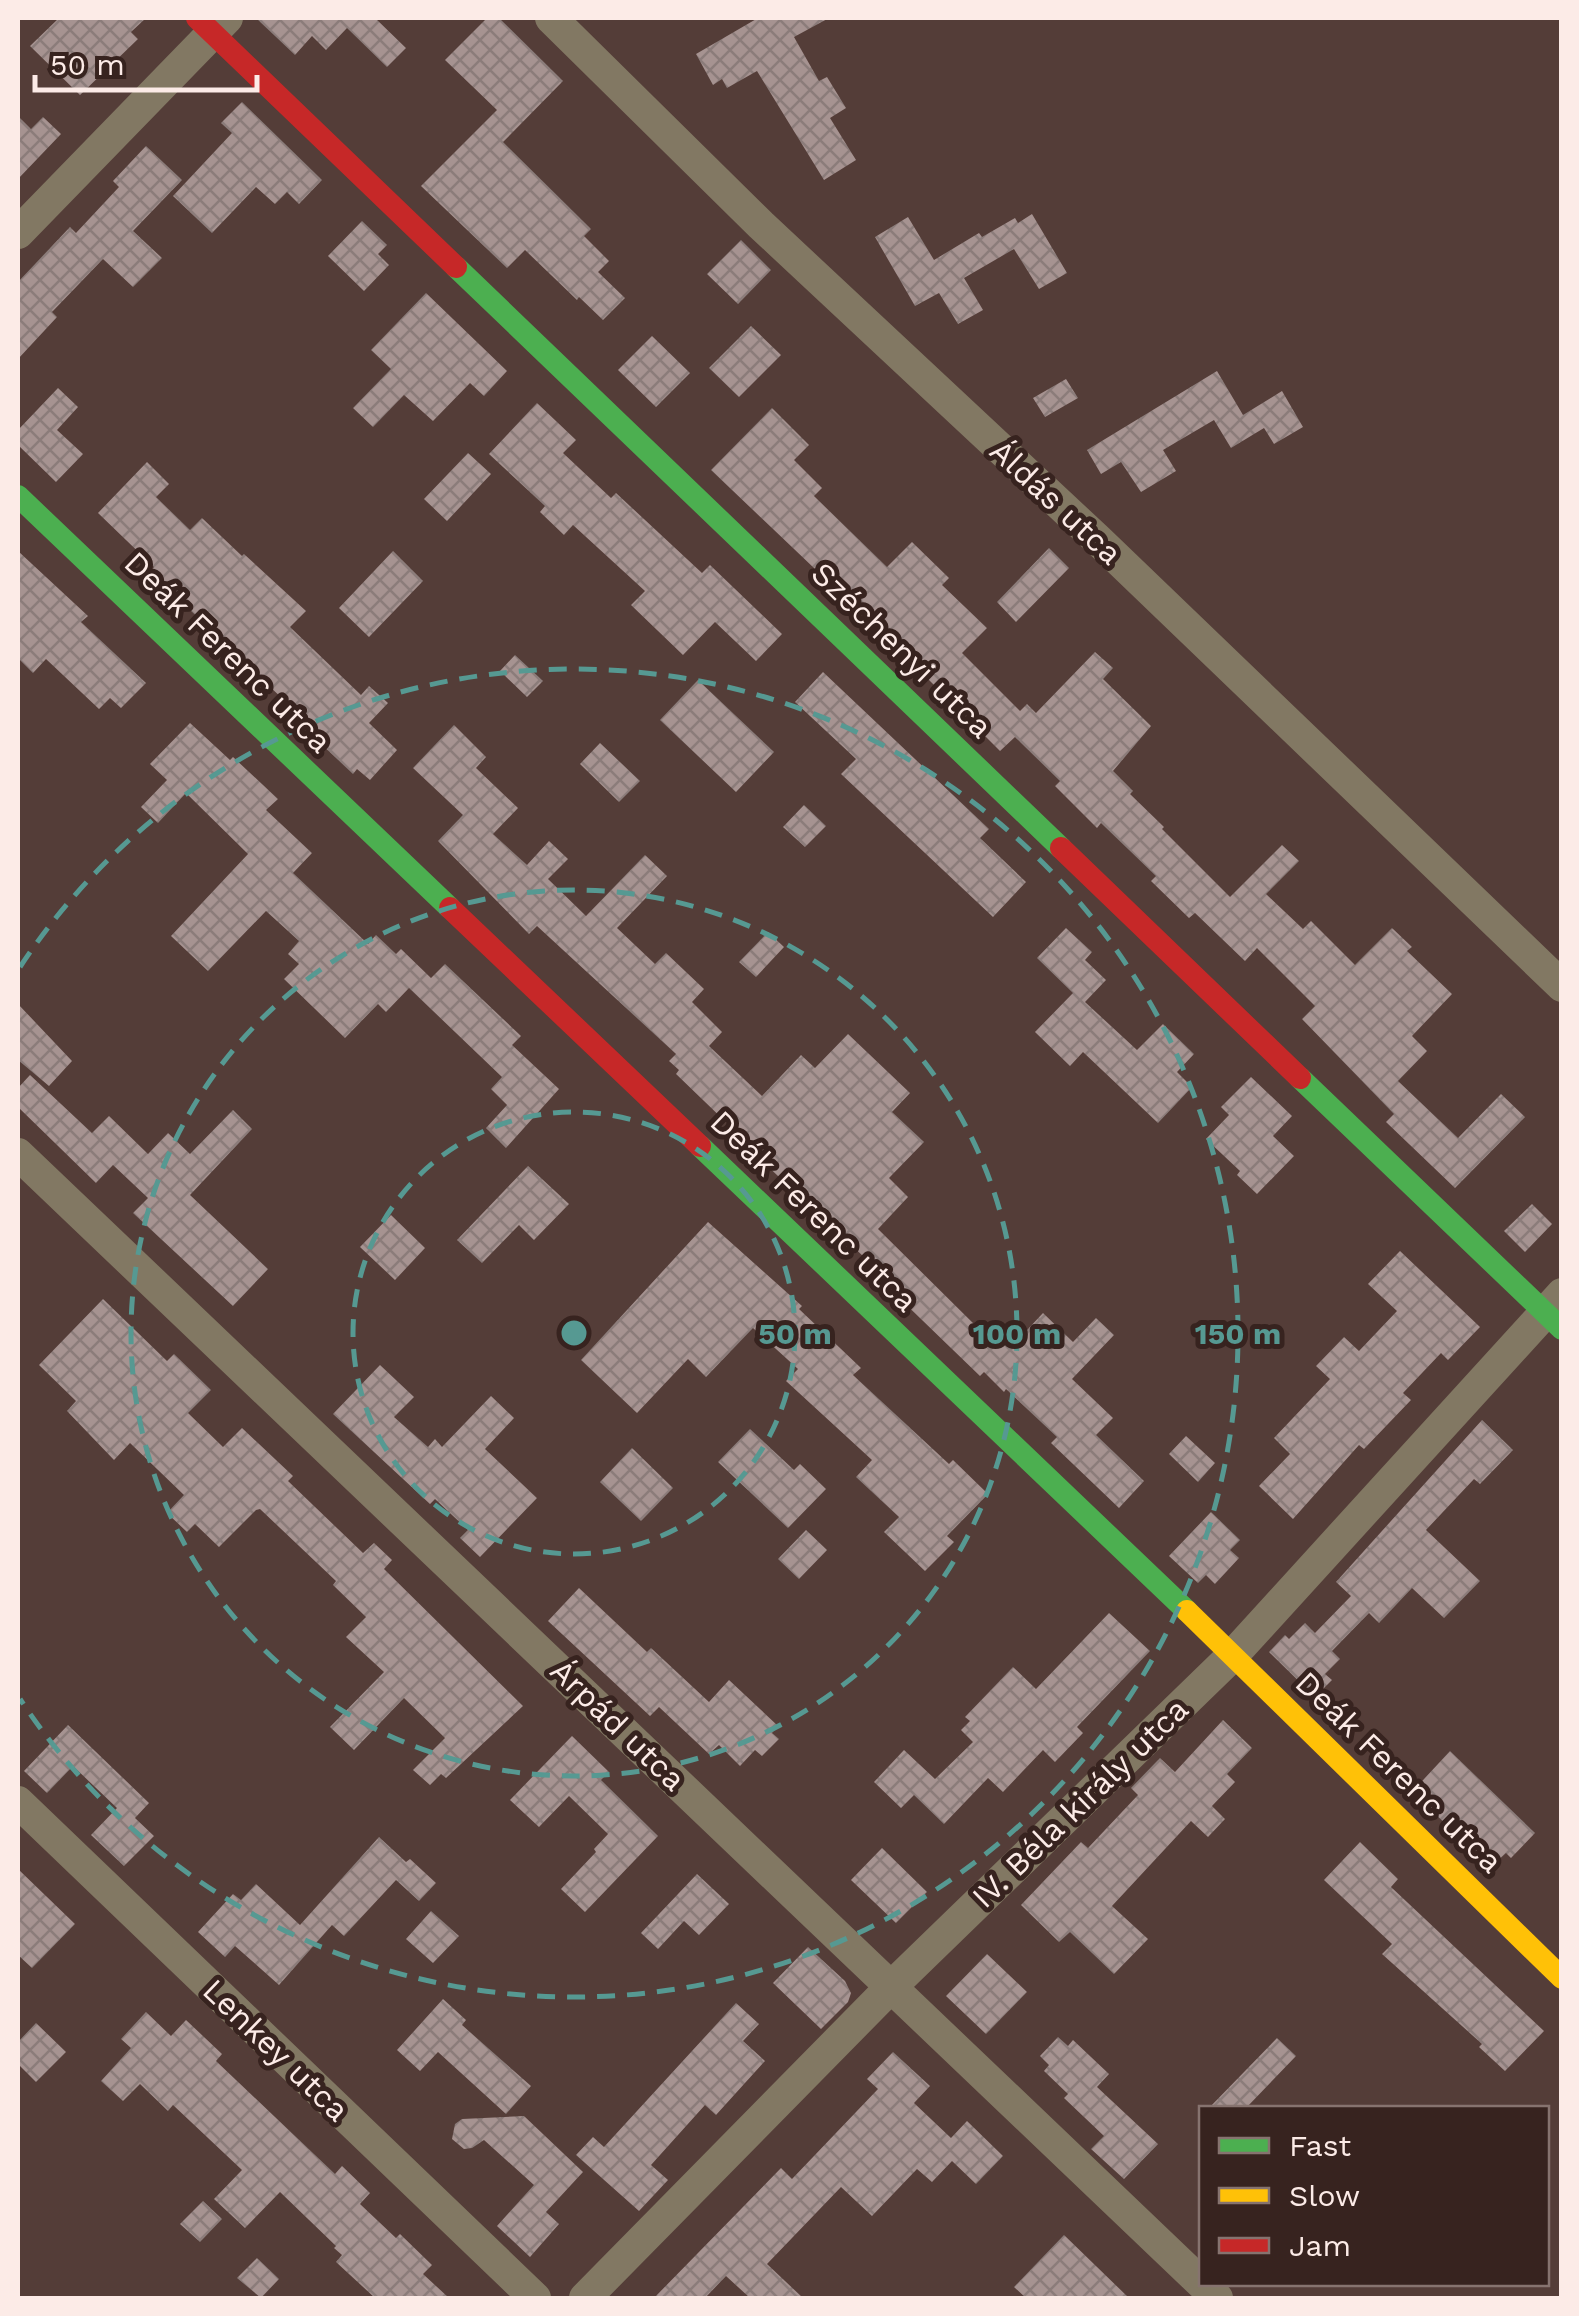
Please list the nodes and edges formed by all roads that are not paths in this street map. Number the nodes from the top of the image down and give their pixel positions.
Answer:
1 (551, 18) edge
2 (212, 22) edge
3 (18, 233) edge
4 (18, 496) edge
5 (1562, 986) edge
6 (18, 1154) edge
7 (1556, 1312) edge
8 (1233, 1656) junction
9 (18, 1802) edge
10 (1562, 1978) edge
11 (892, 1986) junction
12 (1199, 2281) edge
13 (534, 2298) edge
14 (584, 2298) edge

1 - 5 street, Áldás utca
2 - 3 street
2 - 7 street, Széchenyi utca
4 - 8 street, Deák Ferenc utca
6 - 11 street, Árpád utca
7 - 8 street, IV. Béla király utca
8 - 10 street, Deák Ferenc utca
8 - 11 street, IV. Béla király utca
9 - 13 street, Lenkey utca
11 - 12 street, Árpád utca
11 - 14 street, IV. Béla király utca

